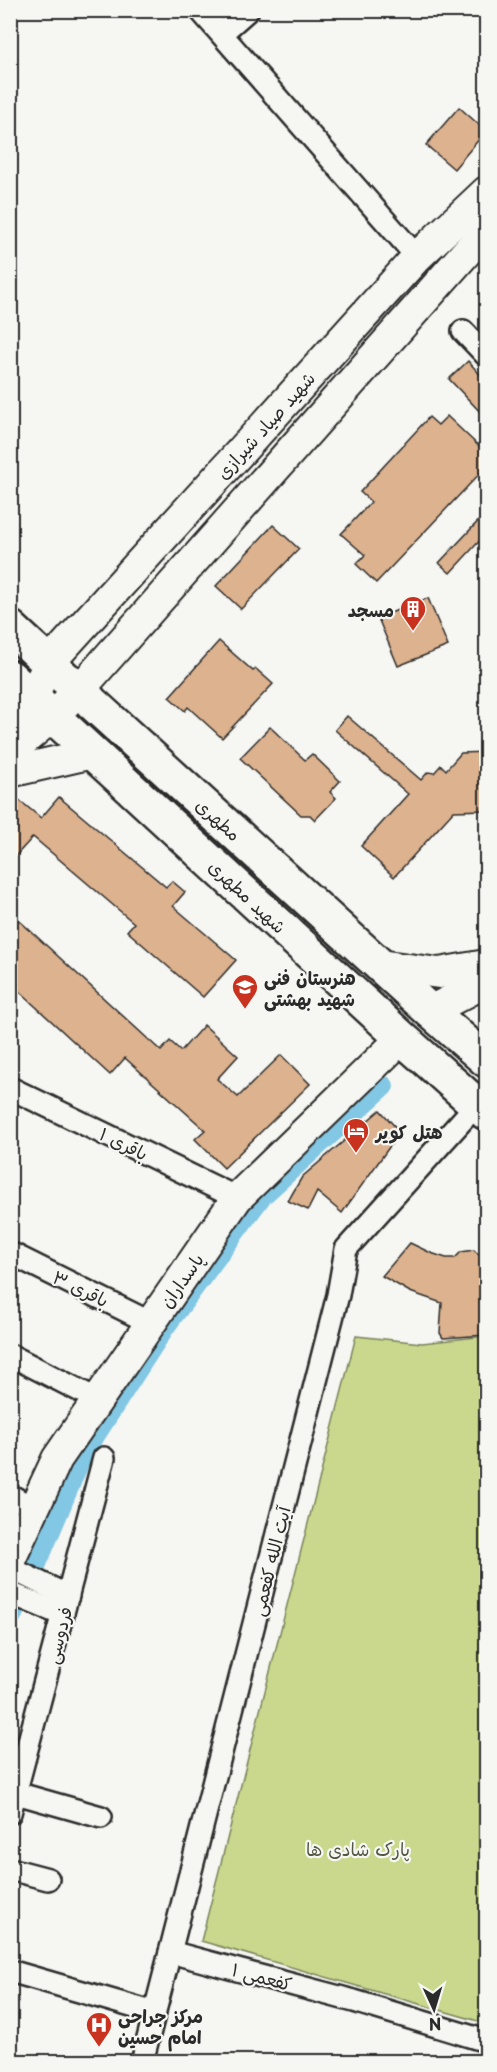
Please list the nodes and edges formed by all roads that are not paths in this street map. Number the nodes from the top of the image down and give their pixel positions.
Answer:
1 (200, 10) edge
2 (248, 10) edge
3 (222, 33) junction
4 (486, 192) edge
5 (486, 230) edge
6 (417, 257) junction
7 (463, 331) dead end
8 (486, 355) edge
9 (10, 627) edge
10 (50, 662) junction
11 (81, 688) junction
12 (27, 701) edge
13 (10, 752) edge
14 (93, 753) junction
15 (10, 772) edge
16 (379, 965) junction
17 (486, 965) edge
18 (486, 982) edge
19 (430, 1011) junction
20 (402, 1038) junction
21 (486, 1060) edge
22 (10, 1088) edge
23 (482, 1109) edge
24 (237, 1198) junction
25 (10, 1253) edge
26 (151, 1323) junction
27 (10, 1355) edge
28 (98, 1400) junction
29 (105, 1458) dead end
30 (22, 1502) edge
31 (10, 1560) edge
32 (10, 1568) edge
33 (10, 1593) edge
34 (66, 1602) junction
35 (13, 1803) edge
36 (101, 1817) dead end
37 (10, 1869) edge
38 (48, 1879) dead end
39 (170, 1952) junction
40 (10, 1971) edge
41 (154, 2013) junction
42 (486, 2041) edge
43 (142, 2061) edge

1 - 3 street
2 - 3 street
3 - 6 street
4 - 6 main road, شهید صیاد شیرازی
5 - 11 main road, شهید صیاد شیرازی
6 - 10 main road, شهید صیاد شیرازی
7 - 8 street
9 - 10 main road, مطهری
10 - 11 main road, مطهری
10 - 12 main road, شهید صیاد شیرازی
11 - 12 main road, شهید صیاد شیرازی
11 - 16 main road, مطهری
12 - 13 main road, شهید صیاد شیرازی
12 - 14 main road, شهید مطهری
14 - 15 main road
14 - 20 main road, شهید مطهری
16 - 17 main road
16 - 19 main road, مطهری
18 - 19 main road
19 - 20 main road
19 - 21 main road
20 - 23 main road, شهید مطهری
20 - 24 main road, پاسداران
22 - 24 street, باقری ۱
23 - 39 street, آیت الله کفعمی
24 - 26 main road, پاسداران
25 - 26 street, باقری ۳
26 - 28 main road, پاسداران
27 - 28 street
28 - 30 main road, پاسداران
29 - 34 street, فردوسی
30 - 31 main road, پاسداران
32 - 34 street
33 - 34 street
34 - 35 street, فردوسی
35 - 36 street
37 - 38 street
39 - 41 street, آیت الله کفعمی
39 - 42 street, کفعمی ۱
40 - 41 street
41 - 43 street, آیت الله کفعمی

